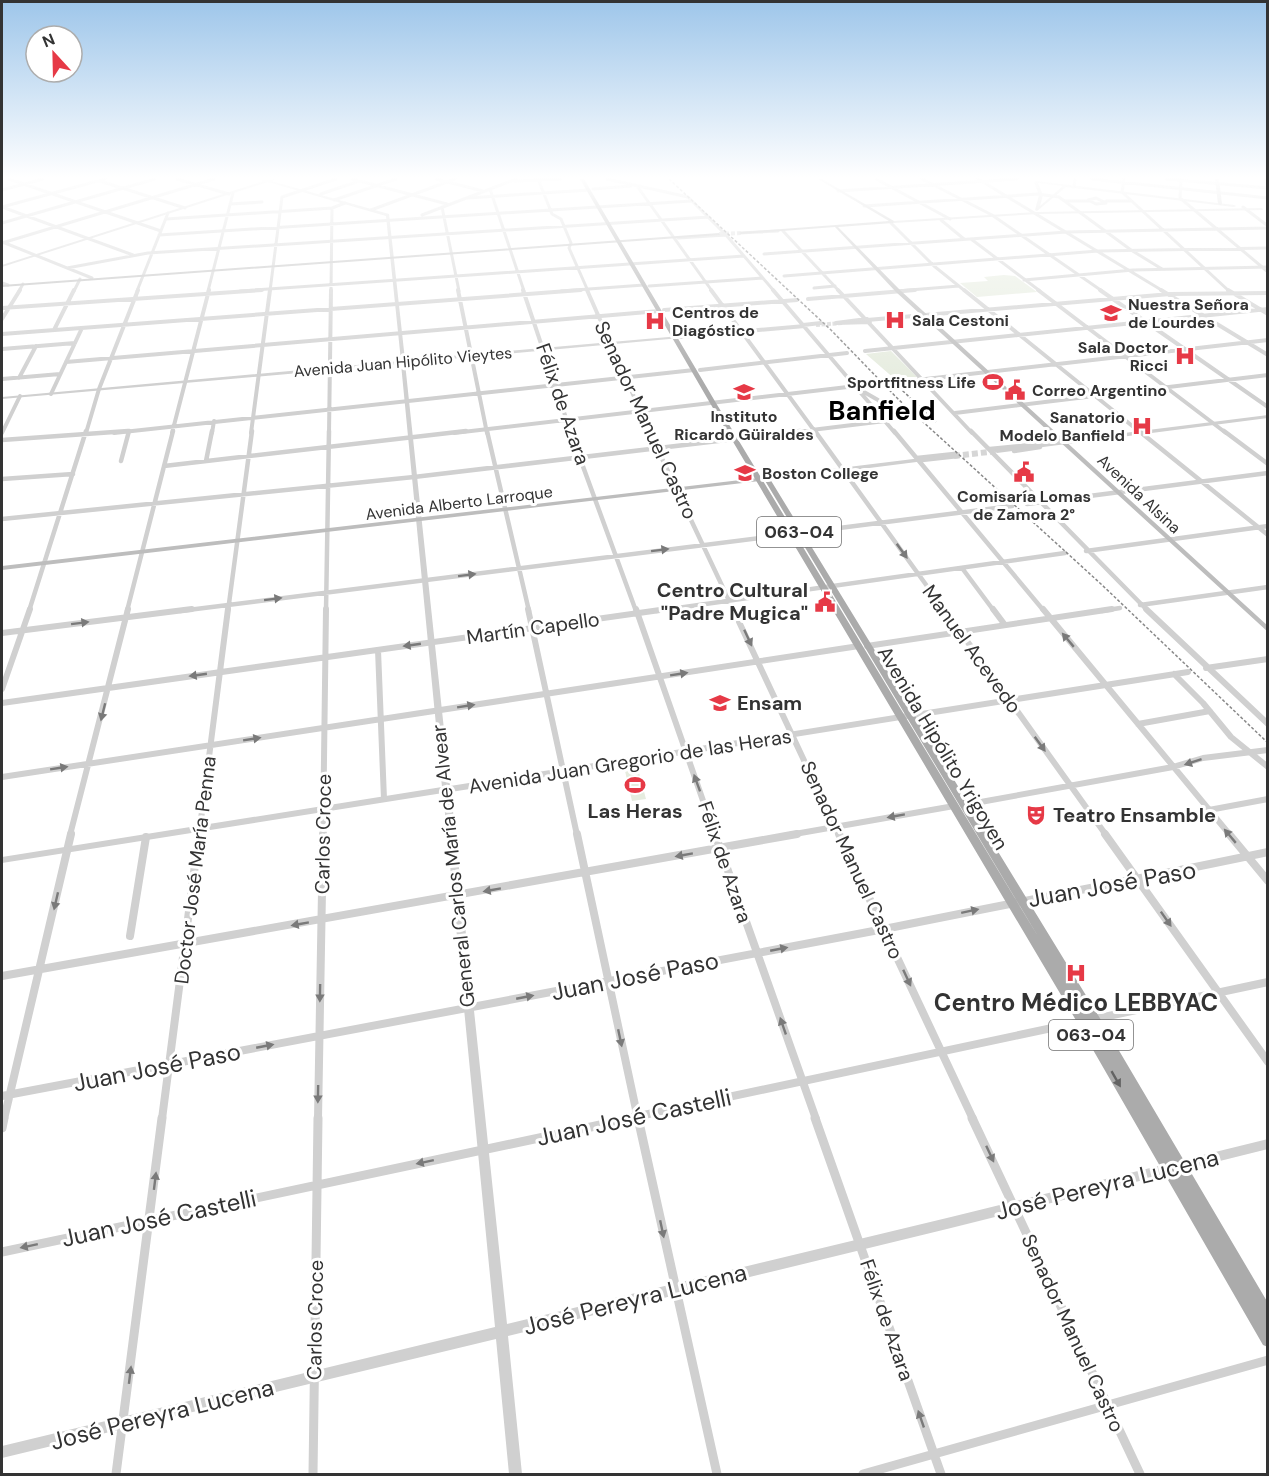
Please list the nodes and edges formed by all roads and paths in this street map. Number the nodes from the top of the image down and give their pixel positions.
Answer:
1 (16, 248) edge
2 (57, 248) edge
3 (115, 248) edge
4 (154, 248) edge
5 (219, 248) joint
6 (275, 248) edge
7 (332, 248) edge
8 (392, 248) edge
9 (450, 248) edge
10 (528, 248) edge
11 (569, 248) edge
12 (625, 248) edge
13 (682, 248) edge
14 (737, 248) edge
15 (799, 248) edge
16 (844, 248) edge
17 (857, 248) edge
18 (917, 248) edge
19 (981, 248) edge
20 (1038, 248) edge
21 (1093, 248) edge
22 (1128, 248) edge
23 (1240, 248) junction
24 (1268, 248) edge
25 (511, 249) junction
26 (1184, 249) junction
27 (1131, 250) junction
28 (802, 251) junction
29 (1098, 251) junction
30 (152, 252) junction
31 (451, 253) junction
32 (764, 254) dead end
33 (34, 255) junction
34 (133, 255) junction
35 (744, 255) junction
36 (1049, 255) junction
37 (393, 257) junction
38 (689, 259) junction
39 (995, 259) junction
40 (332, 261) junction
41 (633, 262) junction
42 (932, 264) junction
43 (2, 266) edge
44 (273, 266) junction
45 (577, 266) junction
46 (1262, 267) junction
47 (67, 268) junction
48 (1205, 268) junction
49 (876, 269) junction
50 (1162, 269) junction
51 (1268, 269) edge
52 (214, 270) junction
53 (518, 270) junction
54 (1130, 270) junction
55 (822, 273) junction
56 (143, 274) junction
57 (456, 275) junction
58 (1078, 275) junction
59 (784, 276) dead end
60 (92, 278) junction
61 (763, 278) junction
62 (80, 279) junction
63 (395, 279) junction
64 (1024, 280) junction
65 (706, 282) junction
66 (2, 284) edge
67 (23, 284) junction
68 (331, 284) junction
69 (647, 286) junction
70 (835, 286) junction
71 (960, 286) junction
72 (814, 288) dead end
73 (270, 289) junction
74 (587, 290) junction
75 (900, 291) junction
76 (208, 293) junction
77 (1268, 293) edge
78 (526, 294) junction
79 (1170, 294) junction
80 (1233, 294) junction
81 (844, 296) junction
82 (134, 299) junction
83 (461, 299) junction
84 (808, 299) dead end
85 (1112, 299) junction
86 (797, 300) dead end
87 (783, 301) junction
88 (68, 304) junction
89 (398, 304) junction
90 (1056, 304) junction
91 (723, 306) junction
92 (2, 308) edge
93 (8, 308) junction
94 (331, 309) junction
95 (1268, 309) edge
96 (661, 310) junction
97 (989, 310) junction
98 (1260, 310) junction
99 (267, 314) junction
100 (1268, 314) edge
101 (926, 315) junction
102 (598, 316) junction
103 (1204, 316) junction
104 (2, 319) edge
105 (201, 319) junction
106 (868, 320) junction
107 (534, 321) junction
108 (1145, 322) junction
109 (822, 323) tunnel mouth
110 (124, 325) junction
111 (805, 326) junction
112 (467, 327) junction
113 (82, 328) junction
114 (1088, 328) junction
115 (54, 330) junction
116 (742, 332) junction
117 (401, 333) junction
118 (4, 334) edge
119 (1021, 336) junction
120 (678, 337) junction
121 (330, 339) junction
122 (1268, 340) edge
123 (956, 342) junction
124 (1247, 342) junction
125 (2, 343) edge
126 (610, 343) junction
127 (75, 344) junction
128 (263, 345) junction
129 (36, 346) junction
130 (894, 348) junction
131 (2, 349) edge
132 (544, 349) junction
133 (1184, 349) junction
134 (192, 351) junction
135 (866, 351) dead end
136 (847, 353) dead end
137 (830, 355) junction
138 (471, 356) junction
139 (1268, 356) edge
140 (1125, 357) junction
141 (110, 358) junction
142 (66, 362) junction
143 (404, 362) junction
144 (766, 362) junction
145 (1057, 365) junction
146 (330, 368) junction
147 (697, 370) junction
148 (989, 372) junction
149 (60, 374) junction
150 (259, 375) junction
151 (1268, 375) edge
152 (20, 378) junction
153 (625, 378) junction
154 (2, 379) edge
155 (923, 379) junction
156 (1227, 379) junction
157 (908, 381) dead end
158 (184, 382) junction
159 (555, 385) junction
160 (856, 387) junction
161 (1167, 387) junction
162 (99, 389) junction
163 (479, 393) junction
164 (51, 394) junction
165 (789, 394) junction
166 (20, 396) junction
167 (1095, 396) junction
168 (2, 398) edge
169 (406, 401) junction
170 (716, 403) junction
171 (1024, 405) junction
172 (1268, 407) edge
173 (329, 409) junction
174 (640, 412) junction
175 (955, 413) junction
176 (1268, 416) edge
177 (253, 417) junction
178 (566, 420) junction
179 (214, 421) junction
180 (885, 421) junction
181 (1214, 423) junction
182 (173, 426) junction
183 (486, 429) junction
184 (129, 430) junction
185 (814, 430) junction
186 (2, 433) edge
187 (1141, 433) junction
188 (85, 435) junction
189 (409, 438) junction
190 (738, 438) junction
191 (2, 440) edge
192 (1065, 442) junction
193 (328, 447) junction
194 (658, 448) junction
195 (993, 451) junction
196 (248, 456) junction
197 (954, 456) tunnel mouth
198 (581, 458) junction
199 (918, 459) junction
200 (121, 461) dead end
201 (206, 461) junction
202 (1268, 464) edge
203 (164, 466) junction
204 (496, 468) junction
205 (843, 470) junction
206 (1268, 473) edge
207 (73, 474) junction
208 (414, 477) junction
209 (2, 479) edge
210 (763, 480) junction
211 (1202, 482) junction
212 (327, 486) junction
213 (679, 490) junction
214 (1120, 492) junction
215 (242, 494) junction
216 (597, 500) junction
217 (1041, 502) junction
218 (154, 504) junction
219 (1027, 504) dead end
220 (1012, 506) dead end
221 (507, 511) junction
222 (962, 512) junction
223 (61, 513) junction
224 (2, 519) edge
225 (418, 521) junction
226 (882, 523) junction
227 (1268, 526) edge
228 (1259, 527) junction
229 (327, 532) junction
230 (796, 533) junction
231 (1268, 534) edge
232 (1170, 539) junction
233 (235, 542) junction
234 (704, 545) junction
235 (1086, 551) junction
236 (142, 553) junction
237 (1065, 554) dead end
238 (616, 556) junction
239 (1003, 562) junction
240 (46, 563) junction
241 (2, 568) edge
242 (519, 568) junction
243 (962, 568) junction
244 (918, 574) junction
245 (424, 580) junction
246 (828, 586) junction
247 (1268, 586) edge
248 (325, 592) junction
249 (1228, 592) junction
250 (729, 599) junction
251 (228, 605) junction
252 (1140, 605) junction
253 (1120, 608) dead end
254 (637, 613) junction
255 (126, 617) junction
256 (1050, 618) junction
257 (1268, 624) edge
258 (1005, 625) junction
259 (532, 628) junction
260 (1268, 630) edge
261 (22, 631) junction
262 (960, 632) junction
263 (2, 633) edge
264 (430, 642) junction
265 (863, 646) junction
266 (378, 650) junction
267 (325, 657) junction
268 (1268, 659) edge
269 (759, 662) junction
270 (1206, 669) junction
271 (219, 672) junction
272 (1188, 672) dead end
273 (1174, 674) junction
274 (659, 677) junction
275 (1105, 685) junction
276 (109, 688) junction
277 (2, 689) edge
278 (546, 694) junction
279 (1009, 700) junction
280 (2, 703) edge
281 (437, 711) junction
282 (1210, 711) junction
283 (905, 717) junction
284 (381, 719) junction
285 (1138, 724) junction
286 (1268, 724) edge
287 (325, 728) junction
288 (793, 735) junction
289 (211, 745) junction
290 (1268, 750) edge
291 (686, 752) junction
292 (1251, 753) junction
293 (90, 763) junction
294 (1173, 767) junction
295 (1268, 767) edge
296 (562, 771) junction
297 (2, 777) edge
298 (1070, 785) junction
299 (446, 790) junction
300 (1268, 799) edge
301 (384, 800) junction
302 (959, 805) junction
303 (323, 808) junction
304 (1209, 810) junction
305 (837, 827) junction
306 (200, 828) junction
307 (146, 837) junction
308 (720, 848) junction
309 (68, 849) junction
310 (1268, 852) edge
311 (1248, 858) junction
312 (2, 860) edge
313 (584, 873) junction
314 (1138, 880) junction
315 (1268, 881) edge
316 (456, 896) junction
317 (1017, 901) junction
318 (321, 920) junction
319 (884, 929) junction
320 (130, 936) dead end
321 (185, 944) junction
322 (757, 953) junction
323 (40, 970) junction
324 (2, 976) edge
325 (608, 981) junction
326 (1268, 982) edge
327 (1218, 993) junction
328 (468, 1008) junction
329 (1088, 1021) junction
330 (319, 1036) junction
331 (941, 1051) junction
332 (1268, 1062) edge
333 (170, 1064) junction
334 (802, 1081) junction
335 (6, 1095) edge
336 (637, 1116) junction
337 (2, 1128) edge
338 (1268, 1144) edge
339 (483, 1149) junction
340 (1174, 1168) junction
341 (317, 1185) junction
342 (1015, 1208) junction
343 (150, 1220) junction
344 (860, 1244) junction
345 (2, 1252) edge
346 (675, 1288) junction
347 (1268, 1317) edge
348 (501, 1333) junction
349 (1268, 1340) edge
350 (1268, 1360) edge
351 (315, 1378) junction
352 (1107, 1404) junction
353 (123, 1422) junction
354 (2, 1452) edge
355 (934, 1454) junction
356 (116, 1474) edge
357 (313, 1474) edge
358 (516, 1474) edge
359 (717, 1474) edge
360 (863, 1474) edge
361 (941, 1474) edge
362 (1140, 1474) edge

1 - 33 street
2 - 33 street
3 - 34 street
4 - 30 street
5 - 30 street
5 - 52 street
6 - 44 street, Doctor José María Penna
7 - 40 street, Carlos Croce
8 - 37 street, General Carlos María de Alvear
9 - 31 street
10 - 25 main road
11 - 45 street, Senador Manuel Castro
12 - 41 main road, Avenida Hipólito Yrigoyen / 063-04
13 - 38 street, Manuel Acevedo
14 - 35 street
15 - 28 street
16 - 28 street
17 - 49 main road, Avenida Alsina
18 - 42 street
19 - 39 street
20 - 36 street
21 - 29 street
22 - 27 street
23 - 24 street
23 - 26 street
23 - 46 street
25 - 31 main road
25 - 53 street, Félix de Azara
26 - 27 street
26 - 48 street
27 - 29 street
27 - 50 street
28 - 32 street
28 - 55 street
29 - 36 street
29 - 54 street
30 - 34 street
30 - 56 street
31 - 37 main road
31 - 57 street
33 - 43 street
33 - 47 street
34 - 47 street
35 - 38 street
35 - 61 street
36 - 39 street
36 - 58 street
37 - 40 main road
37 - 63 street, General Carlos María de Alvear
38 - 41 street
38 - 65 street, Manuel Acevedo
39 - 42 street
39 - 64 street
40 - 44 main road
40 - 68 street, Carlos Croce
41 - 45 street
41 - 69 main road, Avenida Hipólito Yrigoyen / 063-04
42 - 49 street
42 - 71 street
44 - 52 main road
44 - 73 street, Doctor José María Penna
45 - 53 street
45 - 74 street, Senador Manuel Castro
46 - 48 street
46 - 51 street
47 - 60 street
48 - 50 street
48 - 80 street
49 - 55 street
49 - 75 main road, Avenida Alsina
50 - 54 street
52 - 56 main road
52 - 76 street
53 - 57 street
53 - 78 street, Félix de Azara
54 - 58 street
54 - 79 street
55 - 59 street
55 - 70 street
56 - 60 main road
56 - 82 street
57 - 63 street
57 - 83 street
58 - 64 street
58 - 85 street
60 - 62 main road
61 - 65 street
61 - 87 street
62 - 67 main road
62 - 88 street
63 - 68 street
63 - 89 street, General Carlos María de Alvear
64 - 90 street
65 - 69 street
65 - 91 street, Manuel Acevedo
66 - 67 main road
67 - 93 street
68 - 73 street
68 - 94 street, Carlos Croce
69 - 74 street
69 - 96 main road, Avenida Hipólito Yrigoyen / 063-04
70 - 72 street
70 - 81 street
71 - 75 street
71 - 97 street
73 - 76 street
73 - 99 street, Doctor José María Penna
74 - 78 street
74 - 102 street, Senador Manuel Castro
75 - 81 street
75 - 101 main road, Avenida Alsina
76 - 82 street
76 - 105 street
77 - 80 street
78 - 83 street
78 - 107 street, Félix de Azara
79 - 80 street
79 - 85 street
79 - 103 street
80 - 98 street
81 - 84 street
81 - 106 street
82 - 88 street
82 - 110 street
83 - 89 street
83 - 112 street
85 - 90 street
85 - 108 street
86 - 87 street
87 - 91 street
87 - 111 street
88 - 93 street
88 - 115 street
89 - 94 street
89 - 117 street, General Carlos María de Alvear
90 - 97 street
90 - 114 street
91 - 96 street
91 - 116 street, Manuel Acevedo
92 - 93 street
93 - 104 street
94 - 99 street
94 - 121 street, Carlos Croce
95 - 98 street
96 - 102 street
96 - 120 main road, Avenida Hipólito Yrigoyen / 063-04
97 - 101 street
97 - 119 street
98 - 100 street
98 - 103 street
99 - 105 street
99 - 128 street, Doctor José María Penna
101 - 106 street
101 - 123 main road, Avenida Alsina
102 - 107 street
102 - 126 street, Senador Manuel Castro
103 - 108 street
103 - 124 street
105 - 110 street
105 - 134 street
106 - 106 street
106 - 130 street
107 - 112 street
107 - 132 street, Félix de Azara
108 - 114 street
108 - 133 street
109 - 111 street, Avenida Juan Hipólito Vieytes
110 - 113 street
110 - 141 street
111 - 116 street, Avenida Juan Hipólito Vieytes
111 - 137 street
112 - 117 street
112 - 138 street
113 - 115 street
113 - 127 street
114 - 119 street
114 - 140 street
115 - 118 street
116 - 120 street, Avenida Juan Hipólito Vieytes
116 - 144 street, Manuel Acevedo
117 - 121 street
117 - 143 street, General Carlos María de Alvear
118 - 125 street
119 - 123 street
119 - 145 street
120 - 126 street, Avenida Juan Hipólito Vieytes
120 - 147 main road, Avenida Hipólito Yrigoyen / 063-04
121 - 128 street
121 - 146 street, Carlos Croce
122 - 124 street
123 - 130 street
123 - 148 main road, Avenida Alsina
124 - 133 street
124 - 139 street
126 - 132 street, Avenida Juan Hipólito Vieytes
126 - 153 street, Senador Manuel Castro
127 - 129 street
127 - 142 street
128 - 134 street
128 - 150 street, Doctor José María Penna
129 - 131 street
129 - 152 street
130 - 135 street
130 - 155 street
132 - 138 street, Avenida Juan Hipólito Vieytes
132 - 159 street, Félix de Azara
133 - 140 street
133 - 156 street
134 - 141 street
134 - 158 street
136 - 137 street
137 - 144 street
137 - 160 street
138 - 143 street, Avenida Juan Hipólito Vieytes
138 - 163 street
140 - 145 street
140 - 161 street
141 - 142 street
141 - 162 street
142 - 149 street
143 - 146 street, Avenida Juan Hipólito Vieytes
143 - 169 street, General Carlos María de Alvear
144 - 147 street
144 - 165 street, Manuel Acevedo
145 - 148 street
145 - 167 street
146 - 150 street, Avenida Juan Hipólito Vieytes
146 - 173 street, Carlos Croce
147 - 153 street
147 - 170 main road, Avenida Hipólito Yrigoyen / 063-04
148 - 155 street
148 - 171 main road, Avenida Alsina
149 - 152 street
149 - 164 street
150 - 158 street, Avenida Juan Hipólito Vieytes
150 - 177 street, Doctor José María Penna
151 - 156 street
152 - 154 street
153 - 159 street
153 - 174 street, Senador Manuel Castro
155 - 157 street
155 - 175 street
156 - 161 street
156 - 172 street
158 - 162 street, Avenida Juan Hipólito Vieytes
158 - 182 street
159 - 163 street
159 - 178 street, Félix de Azara
160 - 165 street
160 - 180 street
160 - 180 street
161 - 167 street
161 - 181 street
162 - 164 street, Avenida Juan Hipólito Vieytes
162 - 188 street
163 - 169 street
163 - 183 street
164 - 166 street, Avenida Juan Hipólito Vieytes
165 - 170 street
165 - 185 street, Manuel Acevedo
166 - 168 street, Avenida Juan Hipólito Vieytes
166 - 186 street
167 - 171 street
167 - 187 street
169 - 173 street
169 - 189 street, General Carlos María de Alvear
170 - 174 street
170 - 190 main road, Avenida Hipólito Yrigoyen / 063-04
171 - 175 street
171 - 192 main road, Avenida Alsina
173 - 177 street
173 - 193 street, Carlos Croce
174 - 178 street
174 - 194 street, Senador Manuel Castro
175 - 195 street
176 - 181 street
177 - 179 street
177 - 196 street, Doctor José María Penna
178 - 183 street
178 - 198 street, Félix de Azara
179 - 182 street
179 - 201 street
180 - 185 street
180 - 199 street
181 - 187 street
181 - 202 street
182 - 184 street
182 - 203 street
183 - 189 street
183 - 204 street
184 - 188 street
184 - 200 street
185 - 190 street
185 - 205 street, Manuel Acevedo
187 - 192 street
187 - 211 street
188 - 191 street
188 - 207 street
189 - 193 street
189 - 208 street, General Carlos María de Alvear
190 - 194 street
190 - 210 main road, Avenida Hipólito Yrigoyen / 063-04
192 - 195 street
192 - 214 main road, Avenida Alsina
193 - 196 street
193 - 212 street, Carlos Croce
194 - 198 street
194 - 213 street, Senador Manuel Castro
195 - 217 street
196 - 201 street
196 - 215 street, Doctor José María Penna
197 - 199 street, Avenida Alberto Larroque
198 - 204 street
198 - 216 street, Félix de Azara
199 - 199 street, Avenida Alberto Larroque
199 - 205 street, Avenida Alberto Larroque
199 - 222 street
201 - 203 street
203 - 218 street
204 - 208 street
204 - 221 street
205 - 210 street, Avenida Alberto Larroque
205 - 226 street, Manuel Acevedo
206 - 211 street
207 - 209 street
207 - 223 street
208 - 212 street
208 - 225 street, General Carlos María de Alvear
210 - 213 main road, Avenida Alberto Larroque
210 - 230 main road, Avenida Hipólito Yrigoyen / 063-04
211 - 214 street
211 - 228 street
212 - 215 street
212 - 229 street, Carlos Croce
213 - 216 main road, Avenida Alberto Larroque
213 - 234 street, Senador Manuel Castro
214 - 217 street
214 - 232 main road, Avenida Alsina
215 - 218 street
215 - 233 street, Doctor José María Penna
216 - 221 main road, Avenida Alberto Larroque
216 - 238 street, Félix de Azara
217 - 219 street
217 - 235 street
218 - 223 street
218 - 236 street
220 - 222 street
221 - 225 main road, Avenida Alberto Larroque
221 - 242 street
222 - 226 street
222 - 239 street
223 - 224 street
223 - 240 street
225 - 229 main road, Avenida Alberto Larroque
225 - 245 street, General Carlos María de Alvear
226 - 230 street
226 -> 244 street, Manuel Acevedo
227 - 228 street
228 - 231 street
228 - 232 street
229 - 233 main road, Avenida Alberto Larroque
229 - 248 street, Carlos Croce
230 - 234 street
230 - 246 main road, Avenida Hipólito Yrigoyen / 063-04
232 - 235 street
232 - 249 main road, Avenida Alsina
233 - 236 main road, Avenida Alberto Larroque
233 - 251 street, Doctor José María Penna
238 -> 234 street
234 - 250 street, Senador Manuel Castro
235 - 252 street
236 - 240 main road, Avenida Alberto Larroque
236 - 255 street
237 - 239 street, Martín Capello
238 - 242 street
238 - 254 street, Félix de Azara
239 - 243 street, Martín Capello
239 - 256 street
240 - 241 main road, Avenida Alberto Larroque
240 - 261 street
245 -> 242 street
242 - 259 street
243 - 244 street, Martín Capello
243 - 258 street
244 - 246 street, Martín Capello
244 - 262 street, Manuel Acevedo
245 - 248 street
245 - 264 street, General Carlos María de Alvear
246 - 250 street, Martín Capello
246 - 265 main road, Avenida Hipólito Yrigoyen / 063-04
247 - 249 street
251 -> 248 street
248 - 267 street, Carlos Croce
249 - 252 street
249 - 257 main road, Avenida Alsina
249 - 260 main road, Avenida Alsina
250 - 254 street, Martín Capello
250 -> 269 street, Senador Manuel Castro
251 - 255 street
251 - 271 street, Doctor José María Penna
252 - 270 street
253 - 256 street
254 - 259 street, Martín Capello
254 - 274 street, Félix de Azara
261 -> 255 street
255 - 276 street
256 - 258 street
275 -> 256 street
258 - 262 street
259 - 264 street, Martín Capello
259 - 278 street
261 - 263 street
261 - 277 street
262 - 265 street
262 - 279 street, Manuel Acevedo
264 -> 266 street, Martín Capello
264 - 281 street, General Carlos María de Alvear
265 - 269 street
265 - 283 main road, Avenida Hipólito Yrigoyen / 063-04
266 - 267 street, Martín Capello
266 - 284 street
267 - 271 street, Martín Capello
267 - 287 street, Carlos Croce
268 - 270 street
274 -> 269 street
269 - 288 street, Senador Manuel Castro
270 - 286 street
271 -> 276 street, Martín Capello
271 - 289 street, Doctor José María Penna
272 - 273 street, Avenida Juan Gregorio de las Heras
273 - 275 street, Avenida Juan Gregorio de las Heras
273 - 282 street
274 - 278 street
274 - 291 street, Félix de Azara
275 - 279 street, Avenida Juan Gregorio de las Heras
275 - 285 street
276 - 280 street, Martín Capello
276 -> 293 street
281 -> 278 street
278 - 296 street
279 - 283 street, Avenida Juan Gregorio de las Heras
279 -> 298 street, Manuel Acevedo
281 - 284 street
281 - 299 street, General Carlos María de Alvear
282 - 285 street
282 - 292 street
283 - 288 street, Avenida Juan Gregorio de las Heras
283 - 302 main road, Avenida Hipólito Yrigoyen / 063-04
284 - 287 street
284 - 301 street
285 - 294 street
289 -> 287 street
287 - 303 street, Carlos Croce
288 - 291 street, Avenida Juan Gregorio de las Heras
288 - 305 street, Senador Manuel Castro
289 - 293 street
289 - 306 street, Doctor José María Penna
290 - 292 street
291 - 296 street, Avenida Juan Gregorio de las Heras
308 -> 291 street, Félix de Azara
292 -> 294 street
292 - 295 street
297 -> 293 street
293 - 309 street
294 - 298 street
294 - 304 street
296 - 299 street, Avenida Juan Gregorio de las Heras
296 - 313 street
298 - 302 street
298 - 314 street, Manuel Acevedo
299 - 301 street, Avenida Juan Gregorio de las Heras
299 - 316 street, General Carlos María de Alvear
300 - 304 street
301 - 303 street, Avenida Juan Gregorio de las Heras
302 -> 305 street
302 - 317 main road, Avenida Hipólito Yrigoyen / 063-04
303 - 306 street, Avenida Juan Gregorio de las Heras
303 - 318 street, Carlos Croce
311 -> 304 street
305 - 308 street
305 - 319 street, Senador Manuel Castro
306 - 307 street, Avenida Juan Gregorio de las Heras
306 - 321 street, Doctor José María Penna
307 - 309 street, Avenida Juan Gregorio de las Heras
307 - 320 street
308 -> 313 street
308 - 322 street, Félix de Azara
309 - 312 street, Avenida Juan Gregorio de las Heras
309 -> 323 street
310 - 311 street, Juan José Paso
311 - 314 street, Juan José Paso
311 - 315 street
313 -> 316 street
313 - 325 street
314 - 317 street, Juan José Paso
314 -> 327 street, Manuel Acevedo
316 - 318 street
316 - 328 street, General Carlos María de Alvear
319 -> 317 street, Juan José Paso
317 - 329 main road, Avenida Hipólito Yrigoyen / 063-04
318 -> 321 street
318 -> 330 street, Carlos Croce
322 -> 319 street, Juan José Paso
319 -> 331 street, Senador Manuel Castro
321 - 323 street
321 - 333 street, Doctor José María Penna
322 - 325 street, Juan José Paso
334 -> 322 street, Félix de Azara
323 - 324 street
323 - 335 street
328 -> 325 street, Juan José Paso
325 -> 336 street
326 - 327 street, Juan José Castelli
327 - 329 street, Juan José Castelli
327 - 332 street, Manuel Acevedo
328 - 330 street, Juan José Paso
328 - 339 street, General Carlos María de Alvear
329 - 331 street, Juan José Castelli
329 - 340 main road, Avenida Hipólito Yrigoyen / 063-04
333 -> 330 street, Juan José Paso
330 -> 341 street, Carlos Croce
331 - 334 street, Juan José Castelli
331 -> 342 street, Senador Manuel Castro
333 - 335 street, Juan José Paso
343 -> 333 street, Doctor José María Penna
334 - 336 street, Juan José Castelli
334 - 344 street, Félix de Azara
335 - 337 street
336 - 339 street, Juan José Castelli
336 -> 346 street
338 - 340 street, José Pereyra Lucena
339 -> 341 street, Juan José Castelli
339 - 348 street, General Carlos María de Alvear
340 - 342 street, José Pereyra Lucena
340 - 347 main road, Avenida Hipólito Yrigoyen / 063-04
340 - 349 main road, Avenida Hipólito Yrigoyen / 063-04
341 - 343 street, Juan José Castelli
341 - 351 street, Carlos Croce
342 - 344 street, José Pereyra Lucena
342 - 352 street, Senador Manuel Castro
343 -> 345 street, Juan José Castelli
353 -> 343 street, Doctor José María Penna
344 - 346 street, José Pereyra Lucena
355 -> 344 street, Félix de Azara
346 - 348 street, José Pereyra Lucena
346 - 359 street
348 - 351 street, José Pereyra Lucena
348 - 358 street, General Carlos María de Alvear
350 - 352 street
351 - 353 street, José Pereyra Lucena
351 - 357 street, Carlos Croce
352 - 355 street
352 - 362 street, Senador Manuel Castro
353 - 354 street, José Pereyra Lucena
353 - 356 street, Doctor José María Penna
355 - 360 street
355 - 361 street, Félix de Azara

